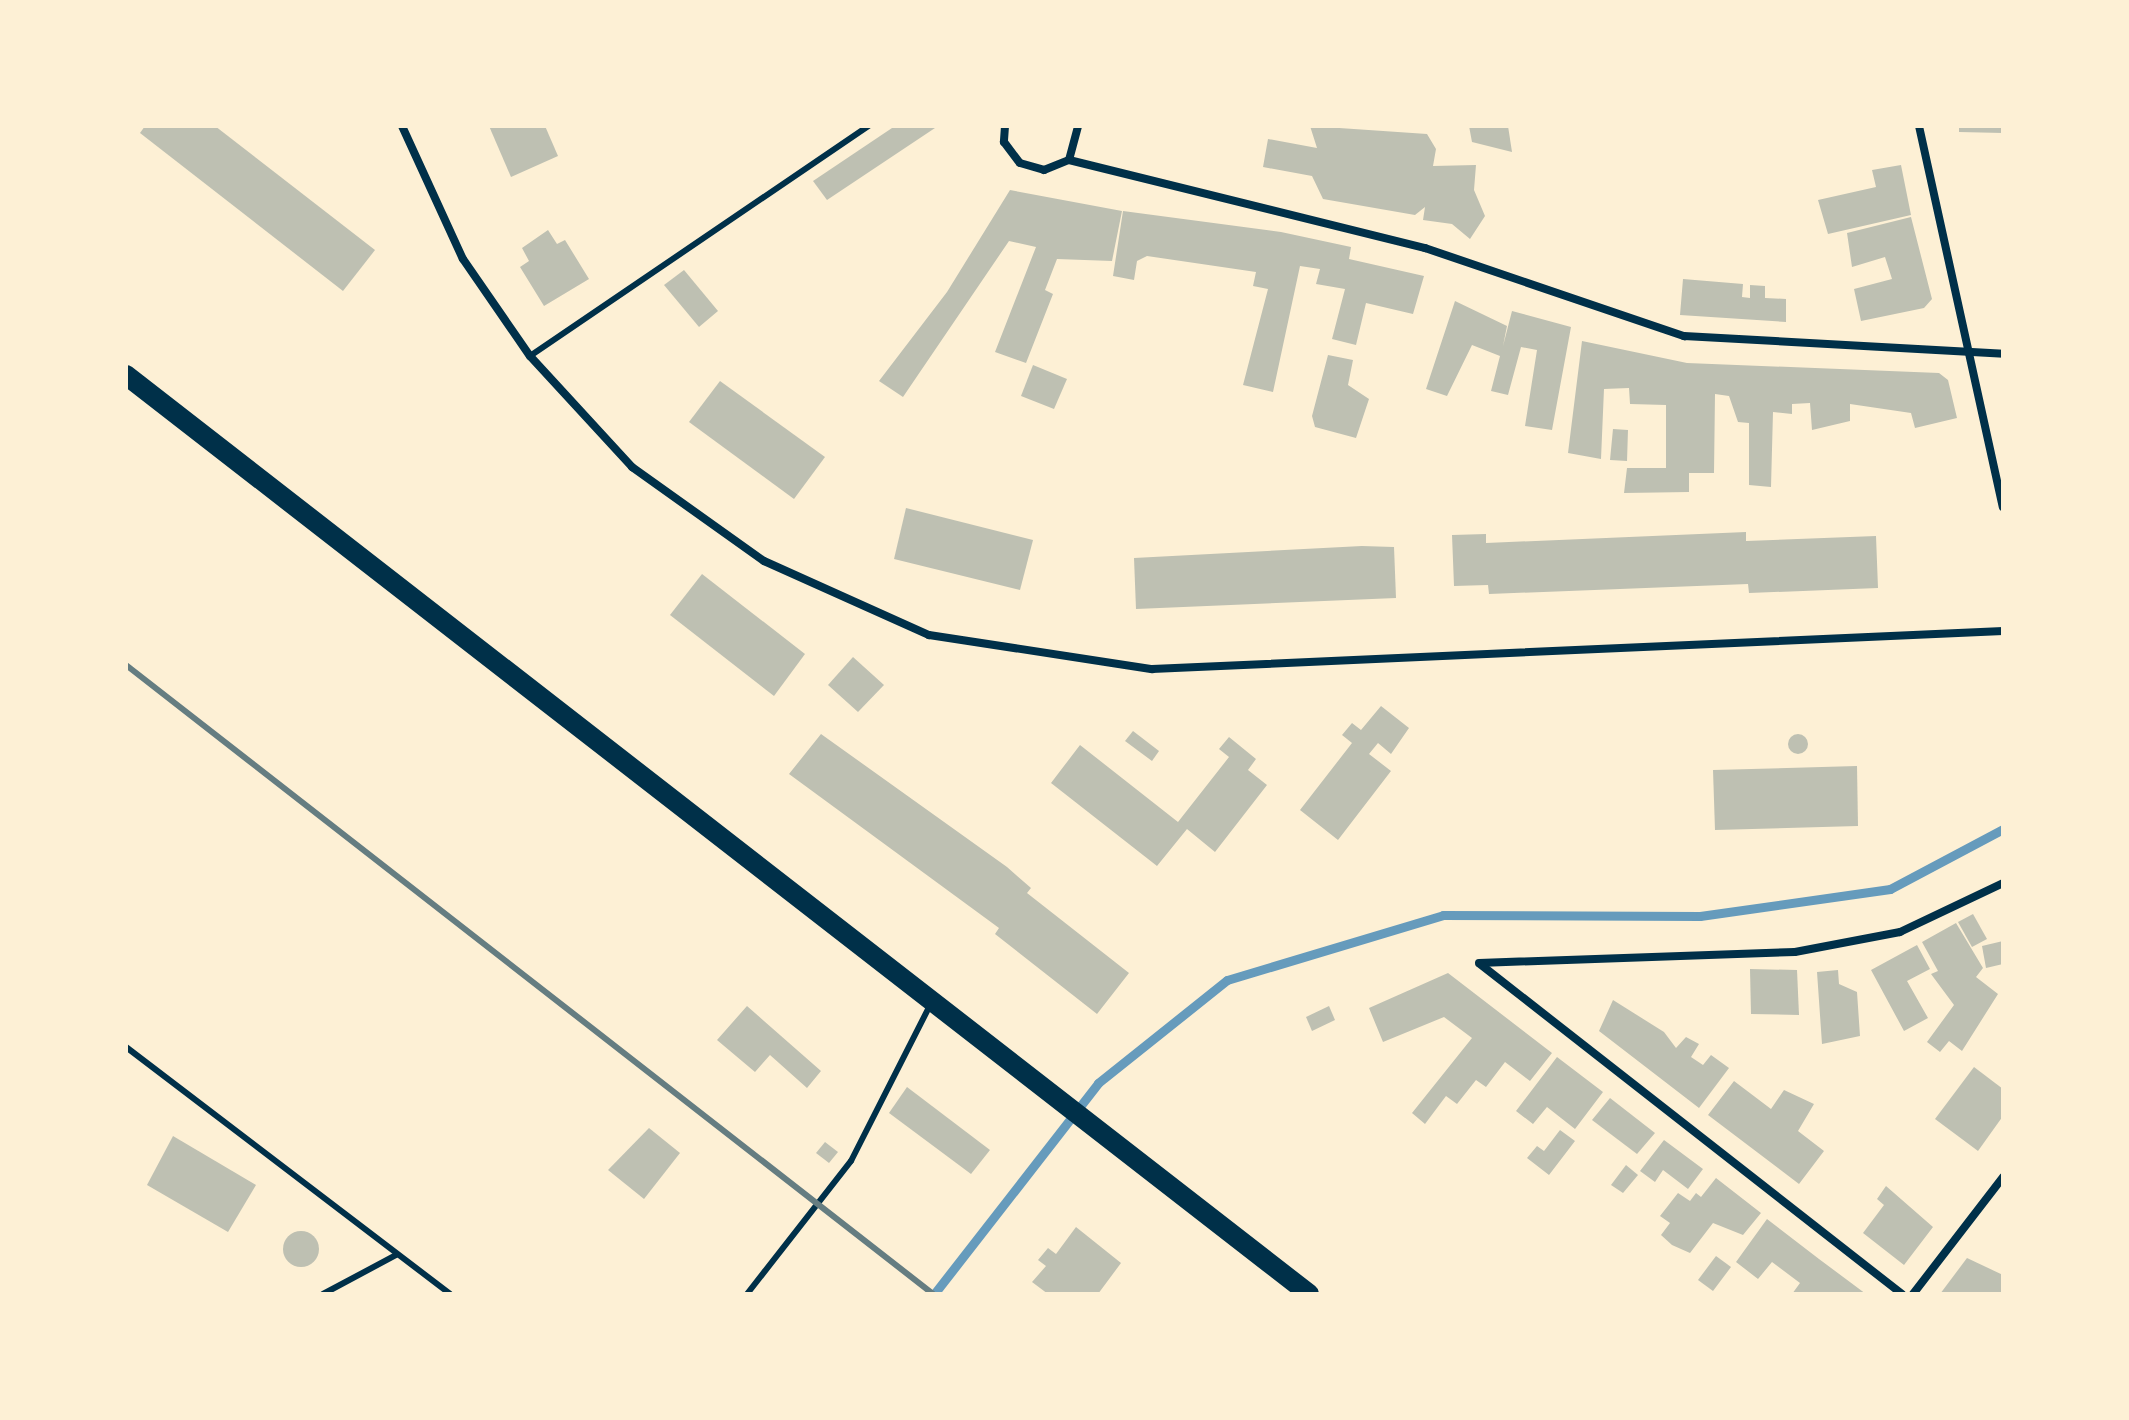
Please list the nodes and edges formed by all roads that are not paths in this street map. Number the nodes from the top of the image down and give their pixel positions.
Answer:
1 (402, 126) edge
2 (869, 126) edge
3 (1005, 126) edge
4 (1078, 126) edge
5 (1919, 126) edge
6 (1069, 160) junction
7 (1964, 352) junction
8 (2003, 354) edge
9 (530, 356) junction
10 (126, 375) edge
11 (2003, 507) edge
12 (2003, 631) edge
13 (2003, 883) edge
14 (932, 1000) junction
15 (126, 1047) edge
16 (2003, 1177) edge
17 (396, 1255) junction
18 (323, 1294) edge
19 (450, 1294) edge
20 (747, 1294) edge
21 (1309, 1294) edge
22 (1902, 1294) edge
23 (1913, 1294) edge

1 - 9 street
2 - 9 lane
3 - 6 street
4 - 6 street
5 - 7 street
6 - 7 street
7 - 8 street
7 - 11 street
9 - 12 street
10 - 14 main road
13 - 22 street
14 - 20 lane
14 - 21 main road
15 - 17 lane
16 - 23 street
17 - 18 lane
17 - 19 lane

